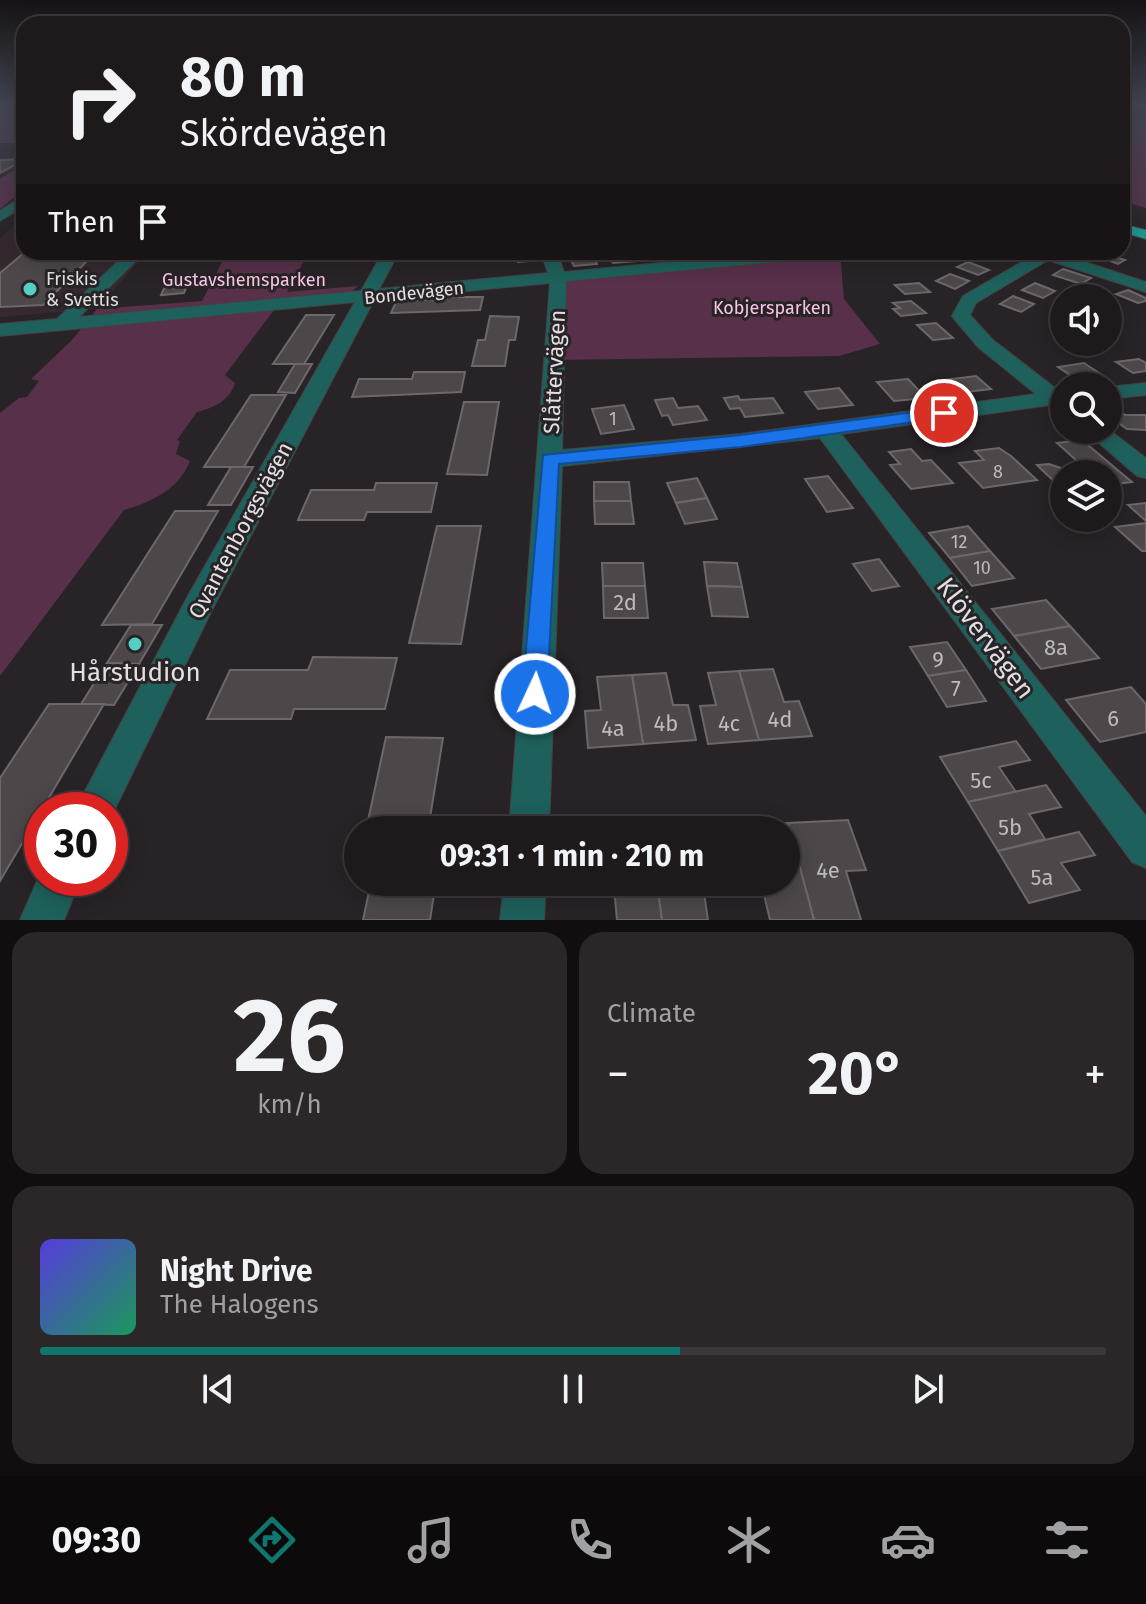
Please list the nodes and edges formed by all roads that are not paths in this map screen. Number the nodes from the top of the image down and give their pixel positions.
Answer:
1 (129, 260) edge
2 (387, 260) edge
3 (552, 260) edge
4 (747, 260) edge
5 (1033, 260) edge
6 (1065, 260) edge
7 (558, 279) junction
8 (1146, 287) edge
9 (366, 298) junction
10 (61, 325) junction
11 (0, 330) edge
12 (1146, 389) edge
13 (1050, 392) edge
14 (1122, 392) edge
15 (1050, 401) edge
16 (825, 429) junction
17 (1113, 444) edge
18 (550, 459) junction
19 (1146, 470) edge
20 (103, 792) edge
21 (530, 816) edge
22 (1146, 848) edge
23 (52, 896) edge
24 (524, 896) edge
25 (42, 920) edge
26 (522, 920) edge

1 - 10 street
2 - 9 street, Qvantenborgsvägen
3 - 7 street, Slåttervägen
4 - 7 street, Bondevägen
5 - 13 street
6 - 8 street
7 - 9 street, Bondevägen
7 - 18 street, Slåttervägen
9 - 10 street, Bondevägen
9 - 20 street, Qvantenborgsvägen
10 - 11 street, Bondevägen
12 - 14 street
15 - 16 street
16 - 18 street
16 - 22 street, Klövervägen
17 - 19 street
18 - 21 street, Slåttervägen
23 - 25 street
24 - 26 street

